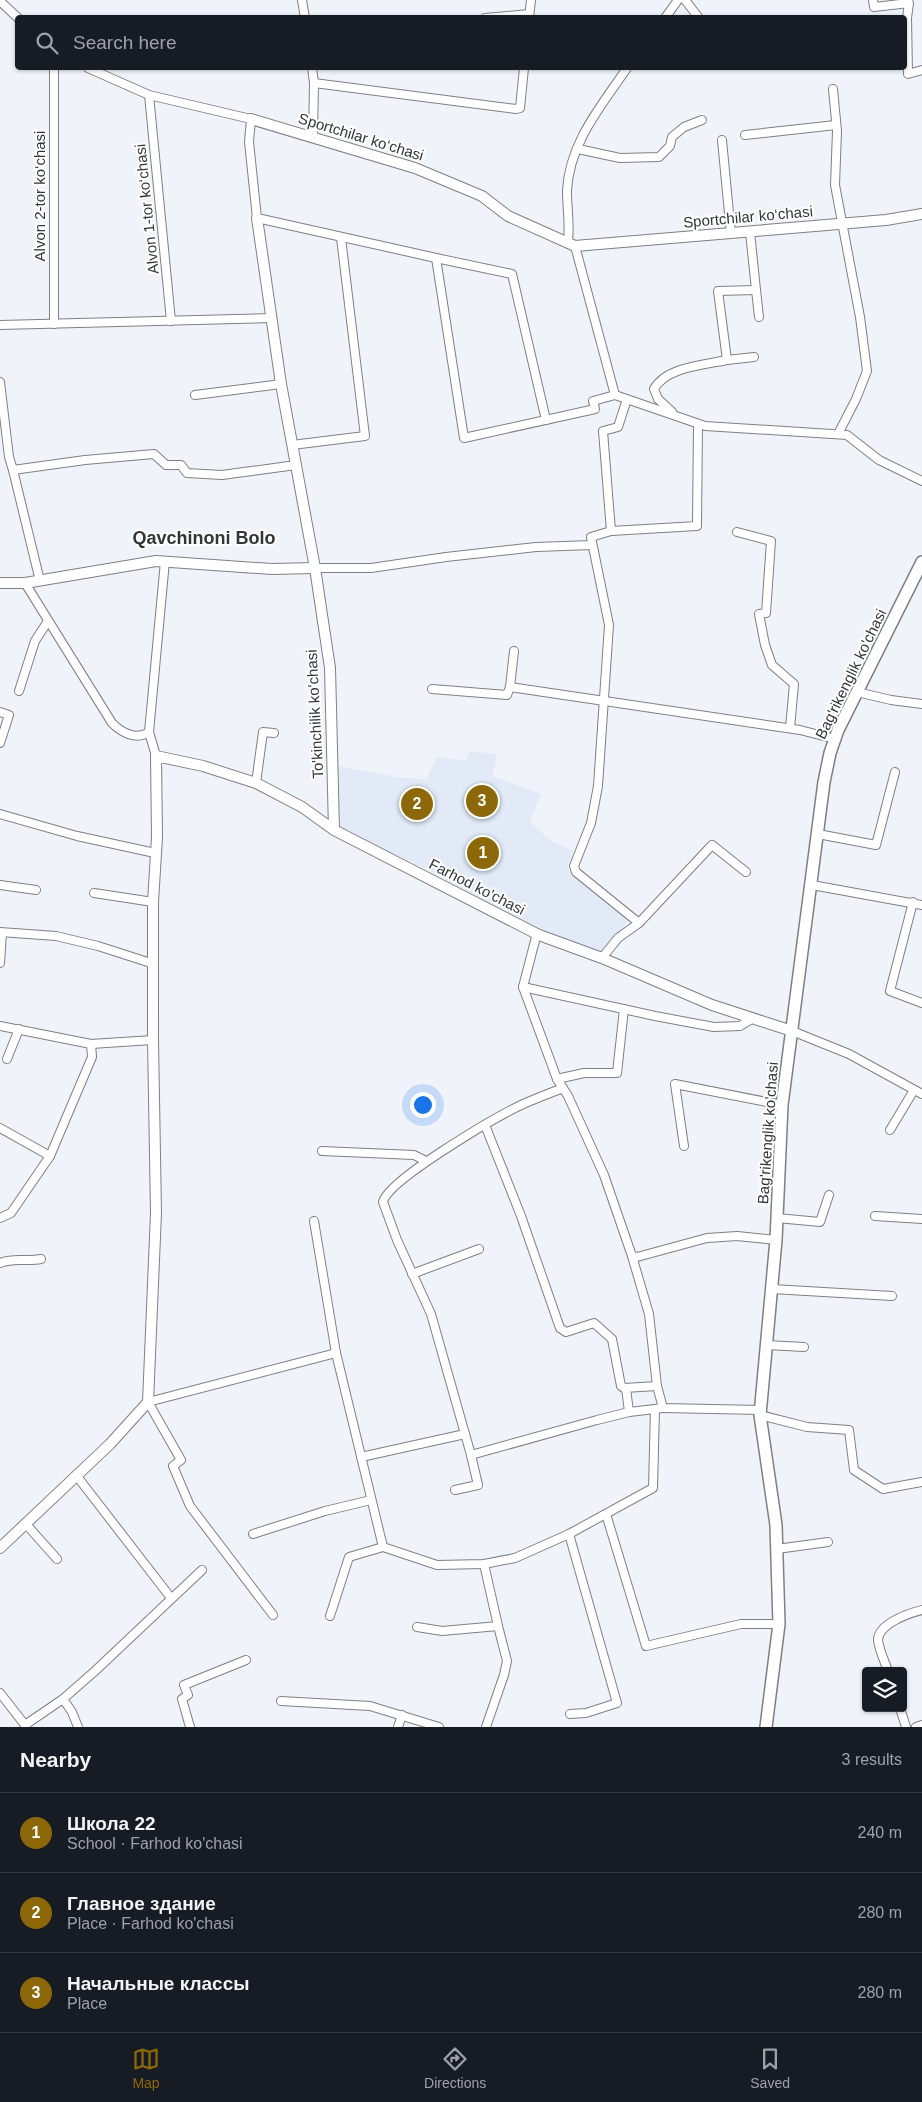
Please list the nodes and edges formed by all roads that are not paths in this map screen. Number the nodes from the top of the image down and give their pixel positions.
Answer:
1 (302, 0) edge
2 (531, 0) edge
3 (678, 0) edge
4 (685, 0) edge
5 (873, 0) edge
6 (0, 1) edge
7 (15, 15) edge
8 (304, 15) edge
9 (529, 15) edge
10 (667, 15) edge
11 (697, 15) edge
12 (907, 15) edge
13 (907, 46) edge
14 (54, 70) edge
15 (93, 70) edge
16 (312, 70) edge
17 (524, 70) edge
18 (626, 70) edge
19 (922, 70) edge
20 (314, 83) junction
21 (833, 89) dead end
22 (149, 95) junction
23 (251, 119) junction
24 (702, 120) dead end
25 (836, 125) junction
26 (744, 135) dead end
27 (313, 138) junction
28 (722, 140) dead end
29 (578, 149) junction
30 (922, 214) edge
31 (257, 218) junction
32 (842, 224) junction
33 (750, 232) junction
34 (731, 234) junction
35 (342, 238) junction
36 (571, 243) junction
37 (436, 258) junction
38 (756, 290) junction
39 (272, 318) junction
40 (759, 318) dead end
41 (172, 321) junction
42 (54, 324) junction
43 (0, 325) edge
44 (754, 357) dead end
45 (727, 360) junction
46 (0, 382) edge
47 (281, 384) junction
48 (195, 395) dead end
49 (615, 395) junction
50 (627, 399) junction
51 (675, 415) junction
52 (546, 420) junction
53 (698, 424) junction
54 (838, 434) junction
55 (3, 435) edge
56 (292, 445) junction
57 (296, 465) junction
58 (13, 470) junction
59 (922, 481) edge
60 (612, 531) junction
61 (737, 532) dead end
62 (592, 545) junction
63 (165, 562) junction
64 (922, 562) edge
65 (316, 568) junction
66 (40, 581) junction
67 (0, 583) edge
68 (25, 583) junction
69 (48, 621) junction
70 (514, 651) dead end
71 (510, 687) junction
72 (432, 690) dead end
73 (19, 691) dead end
74 (857, 692) junction
75 (604, 701) junction
76 (922, 704) edge
77 (0, 712) edge
78 (790, 728) junction
79 (149, 732) junction
80 (274, 733) dead end
81 (835, 739) junction
82 (0, 743) edge
83 (156, 756) junction
84 (895, 772) dead end
85 (256, 783) junction
86 (0, 814) edge
87 (334, 830) junction
88 (818, 834) junction
89 (155, 853) junction
90 (746, 872) dead end
91 (0, 885) edge
92 (812, 885) junction
93 (36, 890) dead end
94 (94, 893) dead end
95 (153, 902) junction
96 (913, 902) junction
97 (922, 905) edge
98 (639, 923) junction
99 (1, 932) edge
100 (537, 934) junction
101 (602, 958) junction
102 (0, 964) edge
103 (154, 964) junction
104 (523, 987) junction
105 (922, 1003) edge
106 (624, 1009) junction
107 (753, 1018) junction
108 (0, 1026) edge
109 (19, 1029) junction
110 (792, 1031) junction
111 (153, 1040) junction
112 (91, 1044) junction
113 (7, 1059) dead end
114 (557, 1080) junction
115 (563, 1088) junction
116 (914, 1090) junction
117 (922, 1094) edge
118 (782, 1104) junction
119 (485, 1125) junction
120 (0, 1128) edge
121 (890, 1130) dead end
122 (684, 1146) dead end
123 (322, 1151) dead end
124 (50, 1156) junction
125 (426, 1162) junction
126 (830, 1195) dead end
127 (875, 1216) dead end
128 (0, 1218) edge
129 (777, 1218) junction
130 (922, 1218) edge
131 (314, 1221) dead end
132 (776, 1240) junction
133 (479, 1249) dead end
134 (632, 1256) junction
135 (41, 1259) dead end
136 (0, 1262) edge
137 (412, 1274) junction
138 (772, 1289) junction
139 (892, 1296) dead end
140 (767, 1344) junction
141 (804, 1348) dead end
142 (336, 1353) junction
143 (657, 1386) junction
144 (626, 1388) junction
145 (148, 1402) junction
146 (663, 1408) junction
147 (655, 1409) junction
148 (629, 1412) junction
149 (760, 1413) junction
150 (465, 1434) junction
151 (471, 1455) junction
152 (361, 1458) junction
153 (76, 1475) junction
154 (922, 1482) edge
155 (455, 1490) dead end
156 (371, 1500) junction
157 (606, 1514) junction
158 (24, 1522) junction
159 (252, 1534) dead end
160 (569, 1534) junction
161 (828, 1542) dead end
162 (383, 1547) junction
163 (0, 1548) edge
164 (777, 1549) junction
165 (57, 1559) dead end
166 (484, 1564) junction
167 (202, 1570) dead end
168 (171, 1598) junction
169 (922, 1610) edge
170 (273, 1615) dead end
171 (330, 1616) dead end
172 (779, 1624) junction
173 (498, 1626) junction
174 (417, 1627) dead end
175 (246, 1660) dead end
176 (887, 1667) edge
177 (0, 1694) edge
178 (63, 1699) junction
179 (281, 1701) dead end
180 (901, 1712) edge
181 (402, 1714) junction
182 (570, 1714) dead end
183 (922, 1725) edge
184 (78, 1727) edge
185 (190, 1727) edge
186 (398, 1727) edge
187 (439, 1727) edge
188 (486, 1727) edge
189 (766, 1727) edge
190 (906, 1727) edge
191 (916, 1727) edge

1 - 8 street
2 - 9 street
3 - 10 street
4 - 11 street
5 - 12 street
6 - 7 street
13 - 19 street
14 - 42 street, Alvon 2-tor ko‘chasi
15 - 22 street
16 - 20 street
17 - 20 street
18 - 29 street
20 - 27 street
21 - 25 street
22 - 23 street
22 - 41 street, Alvon 1-tor ko‘chasi
23 - 27 street, Sportchilar ko‘chasi
23 - 31 street
24 - 29 street
25 - 26 street
25 - 32 street
27 - 36 street, Sportchilar ko‘chasi
28 - 34 street
29 - 36 street
30 - 32 street, Sportchilar ko‘chasi
31 - 35 street
31 - 39 street, To'kinchilik ko'chasi
32 - 33 street, Sportchilar ko‘chasi
32 - 54 street
33 - 34 street, Sportchilar ko‘chasi
33 - 38 street
34 - 36 street, Sportchilar ko‘chasi
35 - 37 street
35 - 56 street
36 - 49 street
37 - 52 street
37 - 52 street
38 - 40 street
38 - 45 street
39 - 41 street
39 - 47 street, To'kinchilik ko'chasi
41 - 42 street
42 - 43 street
44 - 45 street
45 - 51 street
46 - 55 street
47 - 48 street
47 - 56 street, To'kinchilik ko'chasi
49 - 50 street
49 - 52 street
50 - 51 street
50 - 60 street
51 - 53 street
53 - 54 street
53 - 60 street
54 - 59 street
55 - 58 street
56 - 57 street, To'kinchilik ko'chasi
57 - 58 street
57 - 65 street, To'kinchilik ko'chasi
58 - 66 street
60 - 62 street
61 - 78 street
62 - 65 street
62 - 75 street
63 - 65 street
63 - 66 street
63 - 79 street
64 - 74 main road, Bag'rikenglik ko'chasi
65 - 87 street, To'kinchilik ko'chasi
66 - 68 street
67 - 68 street
68 - 69 street
69 - 73 street
69 - 79 street
70 - 71 street
71 - 72 street
71 - 75 street
74 - 76 street
74 - 81 main road, Bag'rikenglik ko'chasi
75 - 78 street
75 - 98 street
77 - 82 street
78 - 81 street
79 - 83 street
80 - 85 street
81 - 88 main road, Bag'rikenglik ko'chasi
83 - 85 street, Farhod ko'chasi
83 - 89 street
84 - 88 street
85 - 87 street, Farhod ko'chasi
86 - 89 street
87 - 100 street, Farhod ko'chasi
88 - 92 main road, Bag'rikenglik ko'chasi
89 - 95 street
90 - 98 street
91 - 93 street
92 - 96 street
92 - 110 main road, Bag'rikenglik ko'chasi
94 - 95 street
95 - 103 street
96 - 97 street
96 - 105 street
98 - 101 street
99 - 102 street
99 - 103 street
100 - 101 street, Farhod ko'chasi
100 - 104 street
101 - 107 street, Farhod ko'chasi
103 - 111 street
104 - 106 street
104 - 114 street
106 - 107 street
106 - 114 street
107 - 110 street, Farhod ko'chasi
108 - 109 street
109 - 112 street
109 - 113 street
110 - 116 street
110 - 118 main road, Bag'rikenglik ko'chasi
111 - 112 street
111 - 145 street
112 - 124 street
114 - 115 street
115 - 119 street
115 - 134 street
116 - 117 street
116 - 121 street
118 - 122 street
118 - 129 main road, Bag'rikenglik ko'chasi
119 - 125 street
119 - 144 street
120 - 124 street
123 - 125 street
124 - 128 street
125 - 137 street
126 - 129 street
127 - 130 street
129 - 132 main road, Bag'rikenglik ko'chasi
131 - 142 street
132 - 134 street
132 - 138 main road, Bag'rikenglik ko'chasi
133 - 137 street
134 - 143 street
135 - 136 street
137 - 150 street
138 - 139 street
138 - 140 main road, Bag'rikenglik ko'chasi
140 - 141 street
140 - 149 main road, Bag'rikenglik ko'chasi
142 - 145 street
142 - 152 street
143 - 144 street
143 - 146 street
144 - 148 street
145 - 153 street
145 - 170 street
146 - 147 street
146 - 149 street
147 - 148 street
147 - 157 street
148 - 151 street
149 - 154 street
149 - 164 main road, Bag'rikenglik ko'chasi
150 - 151 street
150 - 152 street
151 - 155 street
152 - 156 street
153 - 158 street
153 - 168 street
156 - 159 street
156 - 162 street
157 - 160 street
157 - 172 street
158 - 163 street
158 - 165 street
160 - 166 street
160 - 182 street
161 - 164 street
162 - 166 street
162 - 171 street
164 - 172 main road, Bag'rikenglik ko'chasi
166 - 173 street
167 - 168 street
168 - 178 street
169 - 176 street
172 - 189 main road, Bag'rikenglik ko'chasi
173 - 174 street
173 - 188 street
175 - 185 street
177 - 178 street
178 - 184 street
179 - 181 street
180 - 190 street
181 - 186 street
181 - 187 street
183 - 191 street

